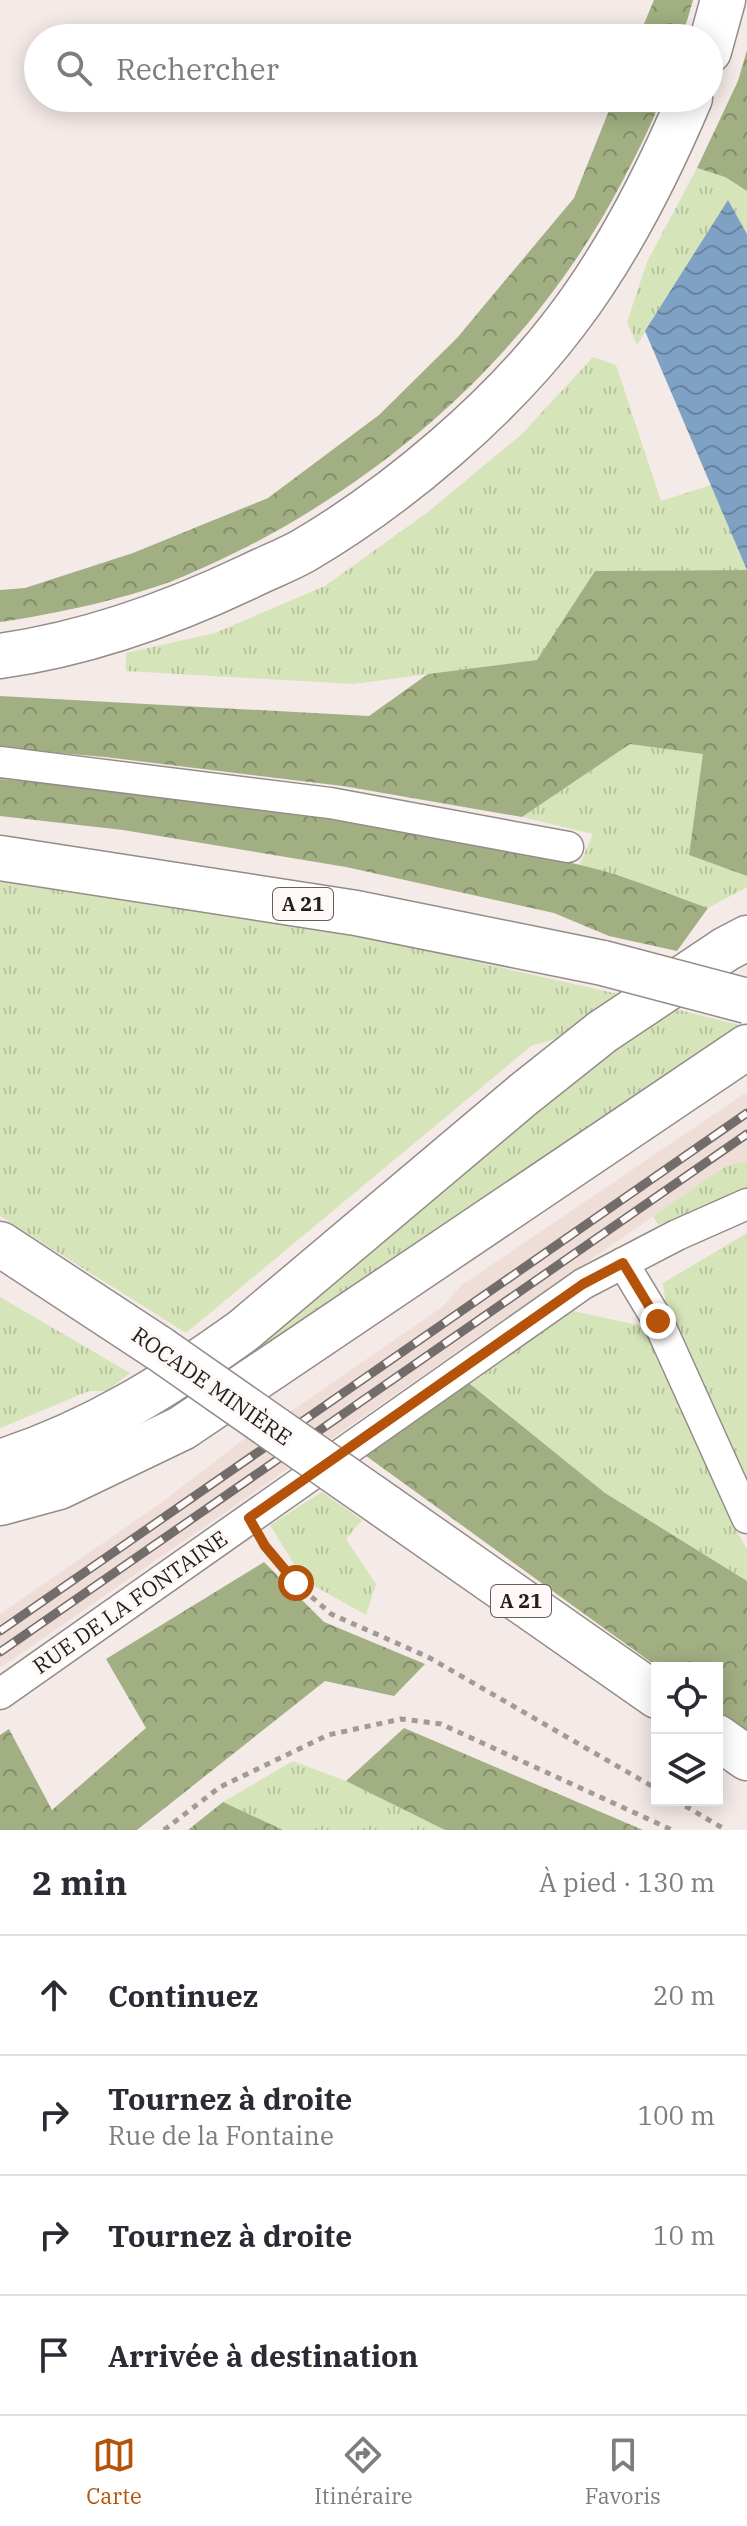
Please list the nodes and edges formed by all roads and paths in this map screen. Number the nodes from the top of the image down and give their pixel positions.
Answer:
1 (723, 0) edge
2 (716, 24) edge
3 (684, 112) edge
4 (0, 656) edge
5 (0, 762) edge
6 (568, 847) dead end
7 (0, 858) edge
8 (747, 938) edge
9 (747, 1001) edge
10 (747, 1047) edge
11 (747, 1204) edge
12 (0, 1244) edge
13 (623, 1263) junction
14 (0, 1462) edge
15 (0, 1503) edge
16 (249, 1518) junction
17 (747, 1518) edge
18 (651, 1692) edge
19 (0, 1694) edge
20 (723, 1741) edge
21 (747, 1758) edge
22 (651, 1786) edge
23 (685, 1806) edge
24 (164, 1830) edge
25 (672, 1830) edge
26 (726, 1830) edge

1 - 2 highway
3 - 4 highway
5 - 6 lane
7 - 9 highway, A 21, bridge
8 - 14 highway
10 - 15 highway
11 - 13 lane, RUE DE LA FONTAINE
12 - 18 highway, ROCADE MINIÈRE / A 21, bridge
13 - 16 lane, RUE DE LA FONTAINE
13 - 17 lane
16 - 19 lane, RUE DE LA FONTAINE
16 - 22 path
20 - 21 highway
23 - 26 path
24 - 25 path

